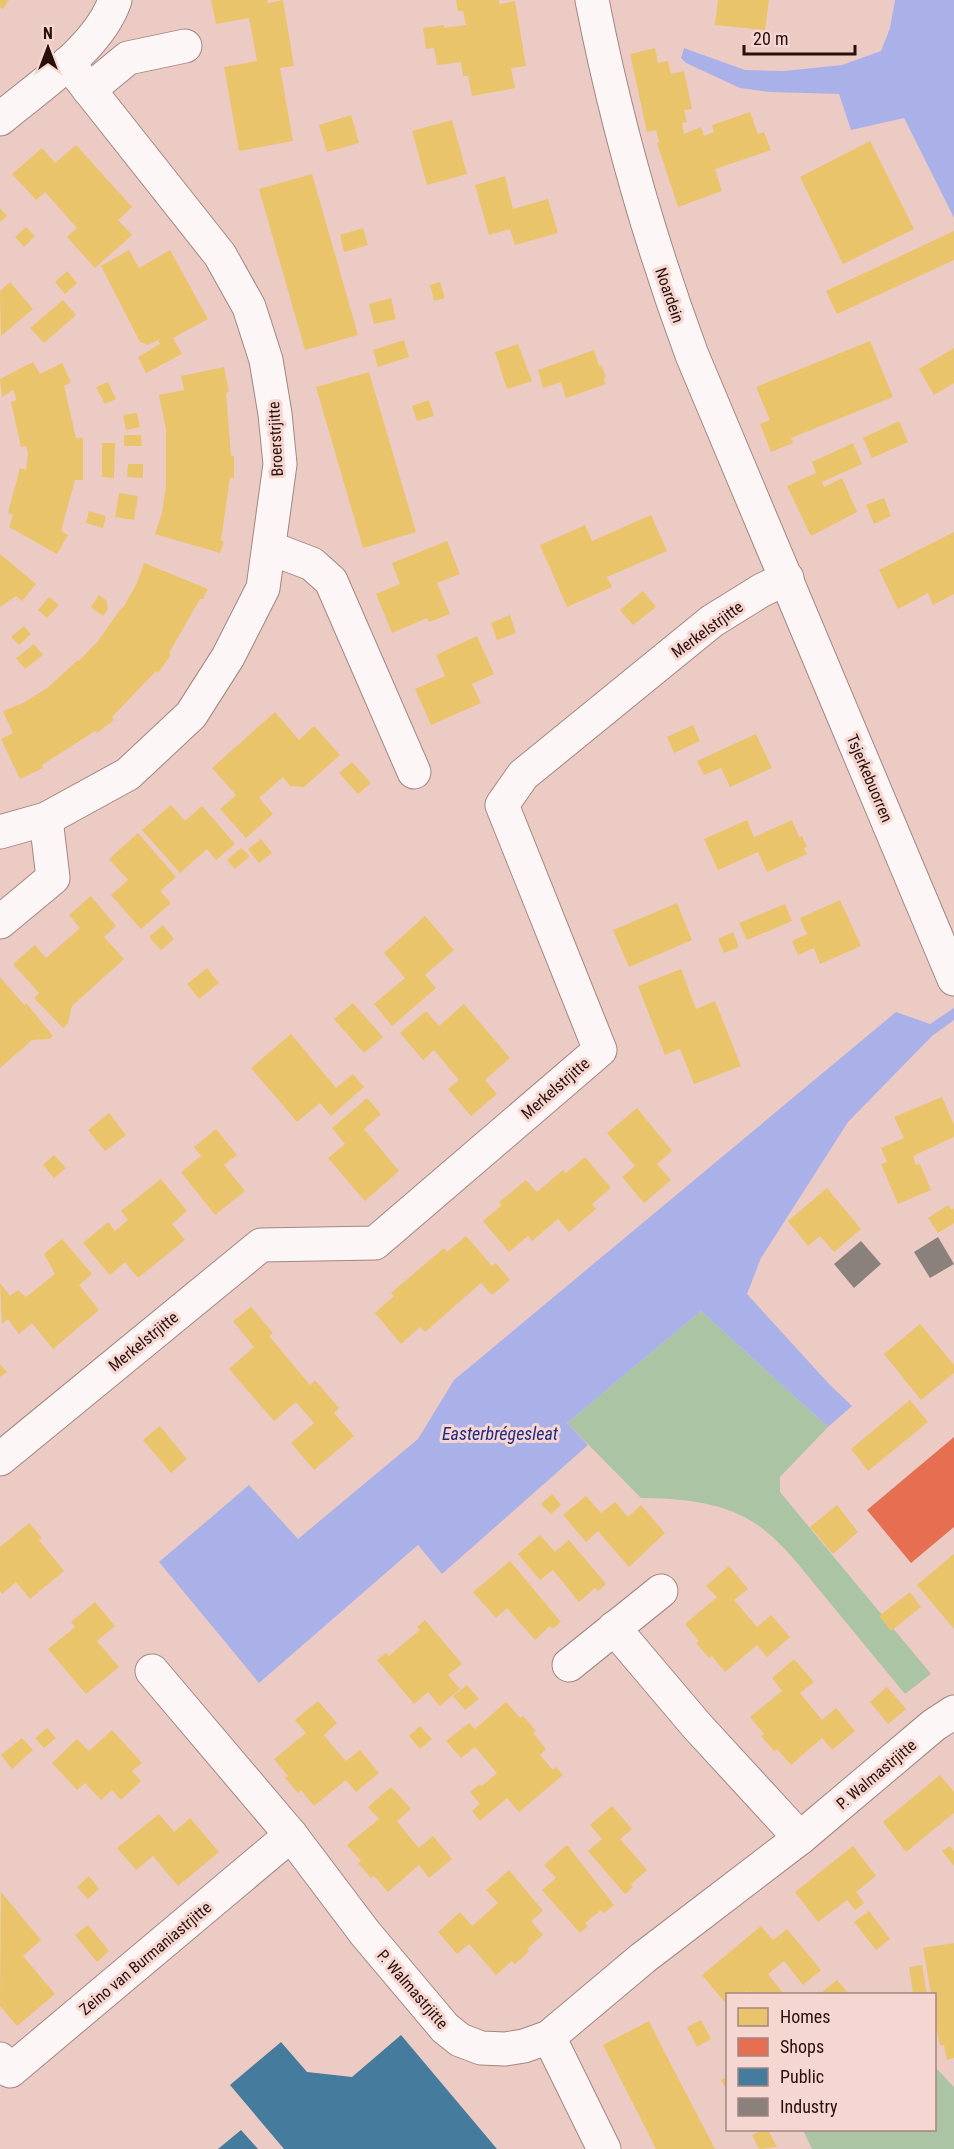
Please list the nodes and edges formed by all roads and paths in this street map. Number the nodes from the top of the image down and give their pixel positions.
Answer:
1 (116, 0) edge
2 (592, 0) edge
3 (185, 46) dead end
4 (68, 63) junction
5 (89, 90) junction
6 (0, 118) edge
7 (270, 548) junction
8 (787, 578) junction
9 (414, 772) dead end
10 (46, 819) junction
11 (0, 832) edge
12 (0, 922) edge
13 (954, 978) edge
14 (0, 1459) edge
15 (661, 1591) dead end
16 (614, 1628) junction
17 (569, 1665) dead end
18 (152, 1671) dead end
19 (954, 1712) edge
20 (291, 1835) junction
21 (800, 1838) junction
22 (549, 2037) junction
23 (3, 2071) edge
24 (604, 2149) edge

1 - 4 street
2 - 8 street, Noardein
3 - 5 street
4 - 5 street, Broerstrjitte
4 - 6 street
5 - 7 street, Broerstrjitte
7 - 9 street
7 - 10 street, Broerstrjitte
8 - 13 street, Tsjerkebuorren
8 - 14 street, Merkelstrjitte
10 - 11 street, Broerstrjitte
10 - 12 street
15 - 16 street
16 - 17 street
16 - 21 street
18 - 20 street, P. Walmastrjitte
19 - 21 street, P. Walmastrjitte
20 - 22 street, P. Walmastrjitte
20 - 23 street, Zeino van Burmaniastrjitte
21 - 22 street, P. Walmastrjitte
22 - 24 street

